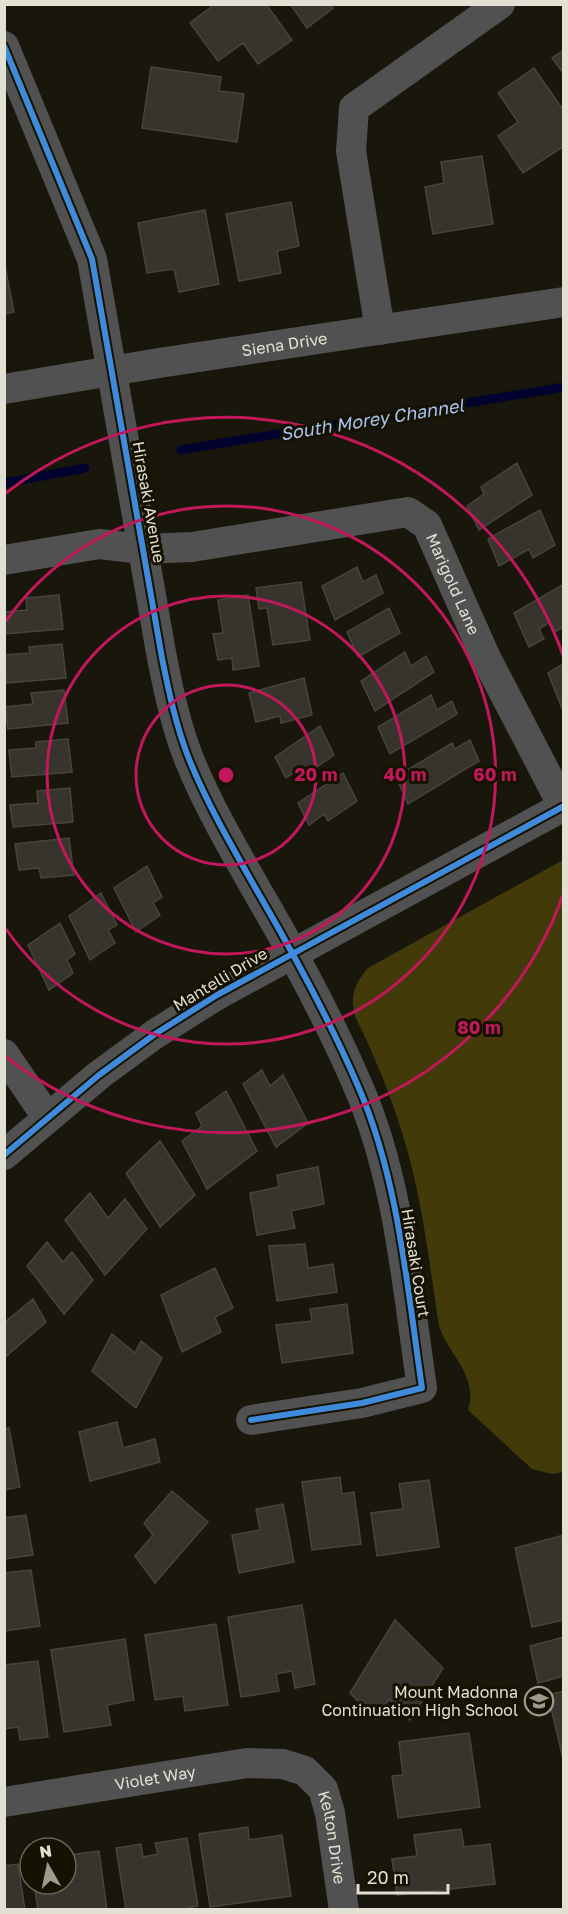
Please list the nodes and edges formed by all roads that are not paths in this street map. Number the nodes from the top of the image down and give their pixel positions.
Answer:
1 (500, 4) edge
2 (4, 46) edge
3 (564, 302) edge
4 (380, 330) junction
5 (112, 371) junction
6 (4, 389) edge
7 (143, 549) junction
8 (4, 560) edge
9 (563, 806) edge
10 (292, 952) junction
11 (4, 1054) edge
12 (47, 1117) junction
13 (4, 1155) edge
14 (251, 1420) dead end
15 (305, 1771) joint
16 (4, 1802) edge
17 (344, 1910) edge

1 - 4 street
2 - 5 street, Hirasaki Avenue
3 - 4 street, Siena Drive
4 - 5 street, Siena Drive
5 - 6 street, Siena Drive
5 - 7 street, Hirasaki Avenue
7 - 8 street, Marigold Lane
7 - 9 street, Marigold Lane
7 - 10 street, Hirasaki Avenue
9 - 10 street, Mantelli Drive
10 - 12 street, Mantelli Drive
10 - 14 street, Hirasaki Court
11 - 12 street
12 - 13 street, Mantelli Drive
15 - 16 street, Violet Way
15 - 17 street, Kelton Drive

